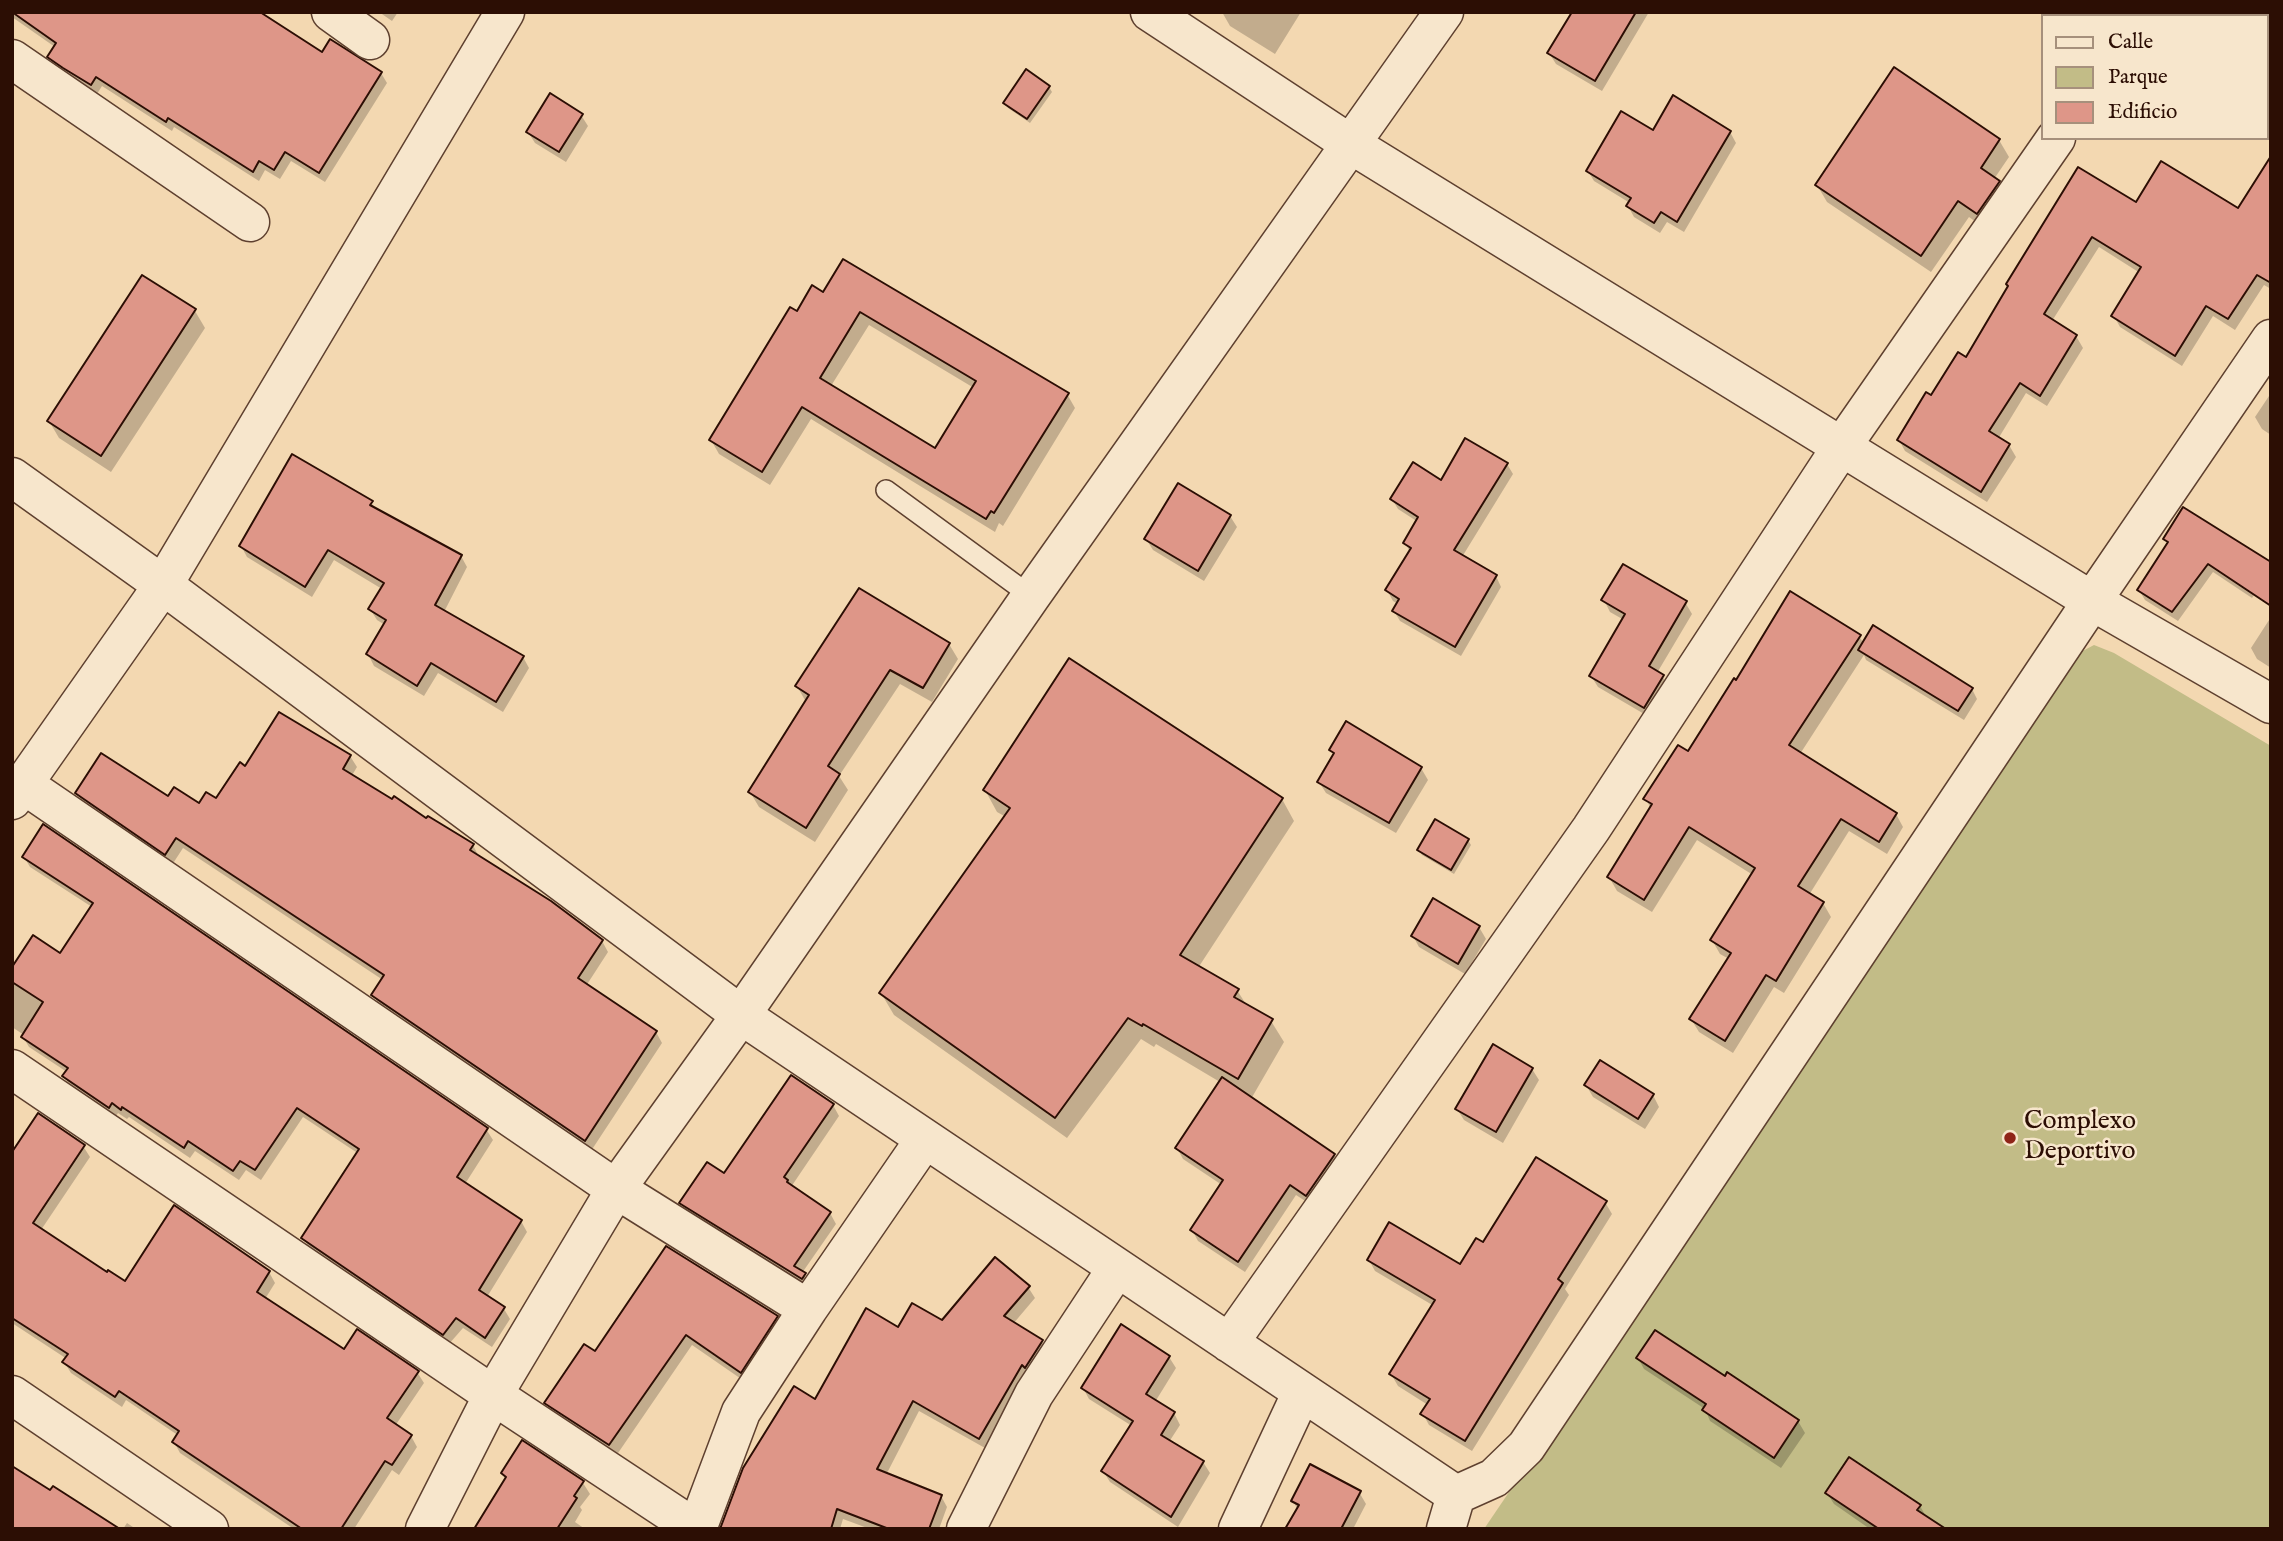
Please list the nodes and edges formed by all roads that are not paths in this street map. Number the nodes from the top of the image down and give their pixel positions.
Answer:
1 (331, 12) edge
2 (505, 12) edge
3 (1150, 12) edge
4 (1444, 12) edge
5 (370, 40) dead end
6 (12, 59) edge
7 (2055, 140) edge
8 (1352, 145) junction
9 (250, 222) dead end
10 (2271, 339) edge
11 (1842, 446) junction
12 (12, 477) edge
13 (886, 490) dead end
14 (163, 585) junction
15 (1031, 596) junction
16 (2092, 601) junction
17 (2271, 704) edge
18 (18, 792) edge
19 (741, 1015) junction
20 (12, 1069) edge
21 (925, 1139) junction
22 (616, 1189) junction
23 (1117, 1268) junction
24 (808, 1309) junction
25 (1229, 1343) junction
26 (1302, 1392) junction
27 (12, 1395) edge
28 (493, 1395) junction
29 (1451, 1512) edge
30 (209, 1529) edge
31 (425, 1529) edge
32 (696, 1529) edge
33 (965, 1529) edge
34 (1238, 1529) edge

1 - 5 street
2 - 14 street
3 - 8 street
4 - 8 street
6 - 9 street
7 - 11 street
8 - 11 street
8 - 15 street
10 - 16 street
11 - 16 street
11 - 25 street
12 - 14 street
13 - 15 lane
14 - 18 street
14 - 19 street
15 - 19 street
16 - 17 street
16 - 29 street
18 - 22 street
19 - 21 street
19 - 22 street
20 - 28 street
21 - 23 street
21 - 24 street
22 - 24 street
22 - 28 street
23 - 25 street
23 - 33 street
24 - 32 street
25 - 26 street
26 - 29 street
26 - 34 street
27 - 30 street
28 - 31 street
28 - 32 street

